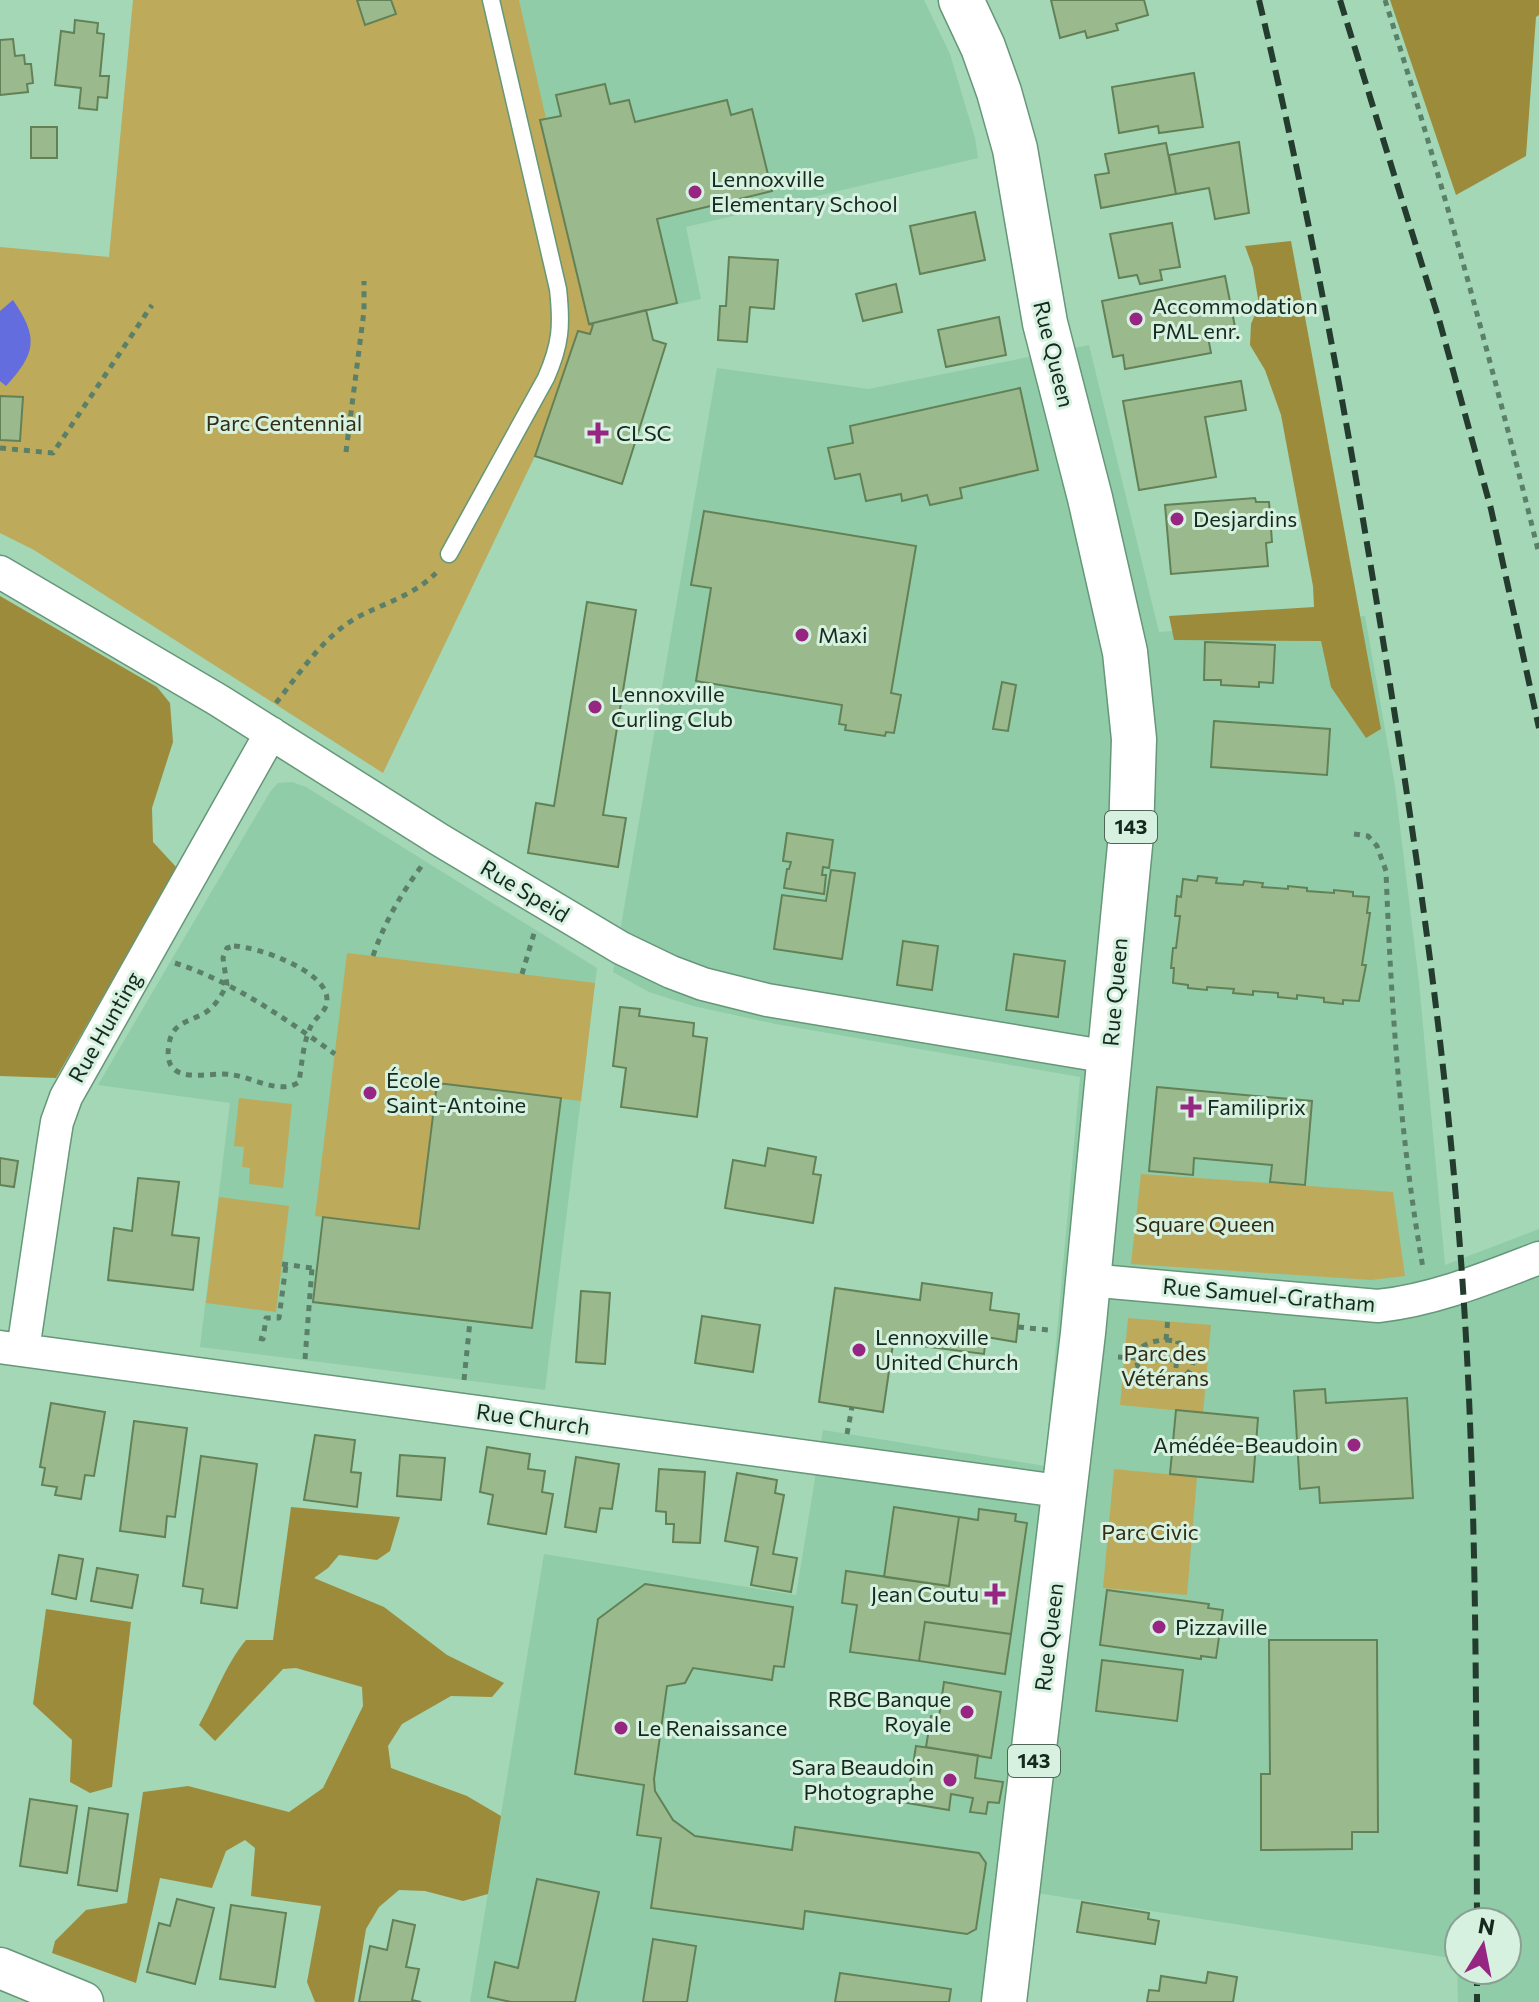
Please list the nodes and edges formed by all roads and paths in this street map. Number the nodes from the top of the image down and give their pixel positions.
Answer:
1 (491, 0) edge
2 (961, 0) edge
3 (1385, 0) edge
4 (364, 281) dead end
5 (152, 305) dead end
6 (0, 448) edge
7 (346, 452) dead end
8 (449, 554) joint
9 (1539, 554) edge
10 (0, 572) edge
11 (264, 729) junction
12 (1354, 834) dead end
13 (440, 840) junction
14 (549, 905) junction
15 (373, 956) dead end
16 (172, 962) dead end
17 (522, 974) dead end
18 (227, 985) junction
19 (308, 1035) junction
20 (335, 1054) dead end
21 (1109, 1057) junction
22 (1539, 1258) edge
23 (1088, 1280) junction
24 (1428, 1297) junction
25 (470, 1321) dead end
26 (259, 1338) dead end
27 (1178, 1341) junction
28 (11, 1349) edge
29 (1081, 1355) junction
30 (1137, 1358) junction
31 (1177, 1360) junction
32 (1175, 1380) junction
33 (302, 1388) junction
34 (461, 1410) junction
35 (1066, 1492) junction
36 (0, 1968) edge
37 (83, 2002) edge
38 (1004, 2002) edge

1 - 8 lane
2 - 21 main road, Rue Queen / 143
3 - 9 path
4 - 7 path
5 - 6 path
8 - 11 path
10 - 11 street, Rue Speid
11 - 13 street, Rue Speid
11 - 28 street, Rue Hunting
12 - 24 path
13 - 14 street, Rue Speid
13 - 15 path
14 - 17 path
14 - 21 street, Rue Speid
16 - 18 path
18 - 19 path
18 - 19 path
18 - 19 path
19 - 20 path
21 - 23 main road, Rue Queen / 143
22 - 24 street, Rue Samuel-Gratham
23 - 24 street, Rue Samuel-Gratham
23 - 29 main road, Rue Queen / 143
25 - 34 path
26 - 33 path
27 - 30 path
27 - 31 path
27 - 32 path
28 - 33 street, Rue Church
29 - 30 path
29 - 35 main road, Rue Queen / 143
30 - 31 path
30 - 32 path
31 - 32 path
33 - 34 street, Rue Church
34 - 35 street, Rue Church
35 - 38 main road, Rue Queen / 143
36 - 37 street

